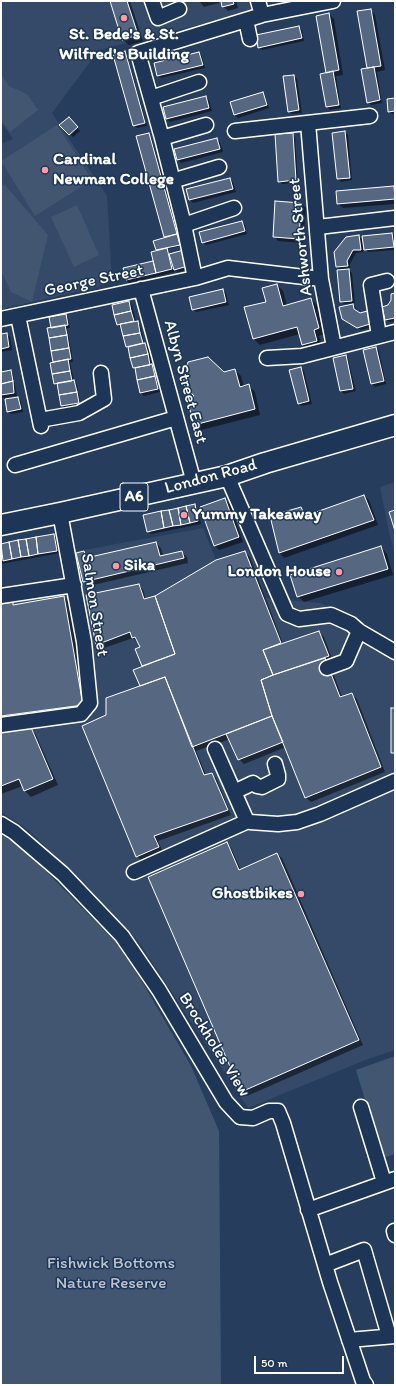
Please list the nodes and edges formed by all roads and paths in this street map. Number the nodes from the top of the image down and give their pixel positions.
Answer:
1 (152, 1) edge
2 (258, 1) edge
3 (333, 1) edge
4 (179, 9) dead end
5 (262, 15) junction
6 (246, 20) junction
7 (250, 39) dead end
8 (200, 82) dead end
9 (150, 98) junction
10 (370, 116) dead end
11 (308, 123) junction
12 (206, 125) dead end
13 (235, 131) dead end
14 (162, 138) junction
15 (219, 167) dead end
16 (172, 181) junction
17 (234, 208) dead end
18 (395, 218) edge
19 (184, 224) junction
20 (318, 227) junction
21 (195, 278) junction
22 (321, 279) junction
23 (387, 281) dead end
24 (141, 289) junction
25 (18, 316) junction
26 (1, 319) edge
27 (395, 332) edge
28 (379, 336) junction
29 (334, 347) junction
30 (268, 358) dead end
31 (101, 373) dead end
32 (176, 418) junction
33 (395, 425) edge
34 (15, 465) dead end
35 (227, 476) junction
36 (194, 483) junction
37 (60, 513) junction
38 (1, 524) edge
39 (74, 585) junction
40 (1, 596) edge
41 (359, 631) junction
42 (395, 652) edge
43 (328, 668) dead end
44 (1, 726) edge
45 (215, 749) dead end
46 (274, 764) dead end
47 (395, 781) edge
48 (234, 792) junction
49 (248, 821) junction
50 (1, 824) edge
51 (134, 872) dead end
52 (361, 1107) dead end
53 (389, 1180) edge
54 (308, 1210) junction
55 (325, 1265) junction
56 (392, 1336) edge
57 (349, 1340) junction
58 (366, 1385) edge

1 - 4 street
2 - 5 street
3 - 5 street
5 - 6 street
6 - 7 street
6 - 9 street
8 - 9 street
9 - 14 street
10 - 11 street
11 - 13 street
11 - 20 street, Ashworth Street
12 - 14 street
14 - 16 street
15 - 16 street
16 - 19 street
17 - 19 street
18 - 20 street
19 - 21 street
20 - 22 street, Ashworth Street
21 - 22 street, George Street
21 - 24 street, George Street
22 - 29 street, Ashworth Street
23 - 28 street
24 - 25 street, George Street
24 - 32 street, Albyn Street East
25 - 26 street, George Street
25 - 31 street
27 - 28 street
28 - 29 street
29 - 30 street
32 - 34 street
32 - 36 street, Albyn Street East
33 - 35 highway, London Road / A6
35 - 36 highway, London Road / A6
35 - 41 street
36 - 37 highway, London Road / A6
37 - 38 highway, London Road / A6
37 - 39 street, Salmon Street
39 - 40 street
39 - 44 street, Salmon Street
41 - 42 street
41 - 43 street
45 - 48 street
46 - 48 street
47 - 49 street
48 - 49 street
49 - 51 street
50 - 54 street, Brockholes View
52 - 53 street
53 - 54 street
54 - 55 street, Brockholes View
55 - 56 street
55 - 57 street, Brockholes View
56 - 57 street
57 - 58 street, Brockholes View

